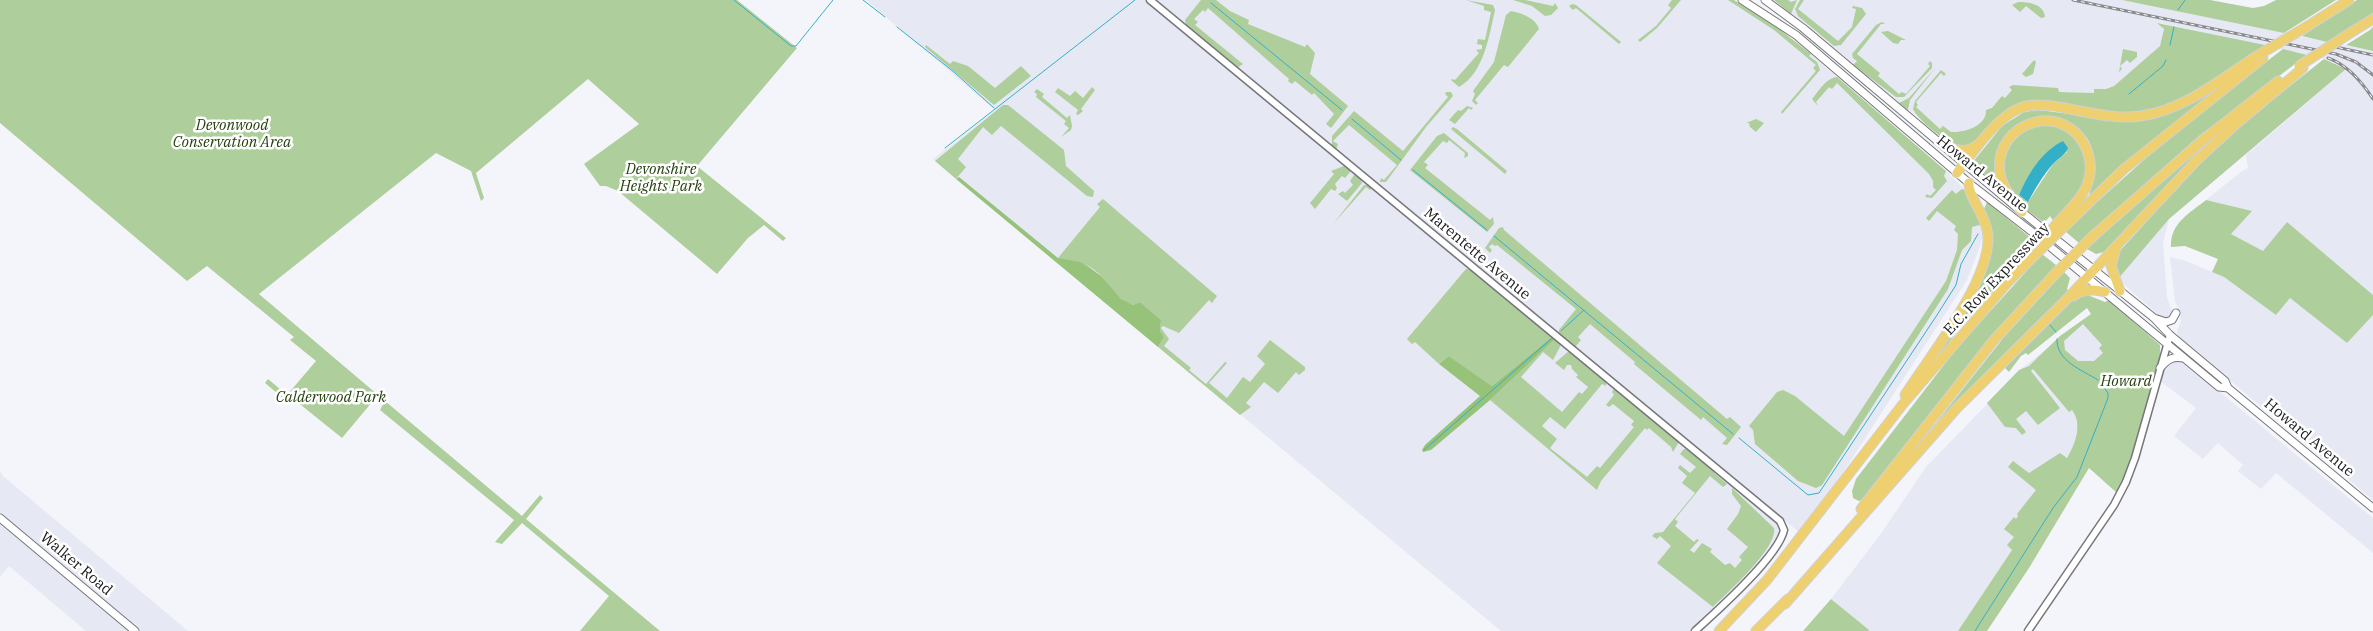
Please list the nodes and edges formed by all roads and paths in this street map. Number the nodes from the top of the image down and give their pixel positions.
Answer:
1 (1150, 0) edge
2 (1742, 0) edge
3 (1764, 0) edge
4 (2349, 0) edge
5 (2373, 19) edge
6 (2259, 58) junction
7 (2301, 67) junction
8 (1990, 133) junction
9 (1944, 146) junction
10 (1965, 163) junction
11 (1957, 173) junction
12 (1969, 183) junction
13 (2022, 212) junction
14 (2065, 220) junction
15 (2116, 248) junction
16 (2095, 270) junction
17 (2087, 277) junction
18 (2120, 291) junction
19 (2105, 292) junction
20 (2063, 303) junction
21 (2176, 313) dead end
22 (2154, 318) junction
23 (2170, 335) junction
24 (2166, 343) junction
25 (2185, 359) junction
26 (2160, 368) junction
27 (2228, 388) junction
28 (1866, 452) junction
29 (2373, 508) edge
30 (0, 518) edge
31 (1785, 604) junction
32 (135, 631) edge
33 (1695, 631) edge
34 (1719, 631) edge
35 (1756, 631) edge
36 (2028, 631) edge

1 - 33 street, Marentette Avenue
2 - 11 main road, Howard Avenue
3 - 9 main road, Howard Avenue
4 - 6 highway, bridge
5 - 7 highway, bridge
6 - 8 highway
6 - 14 highway, E.C. Row Expressway
7 - 15 highway
7 - 31 highway, bridge
8 - 9 highway
8 - 10 highway
9 - 10 main road, Howard Avenue
10 - 11 highway
10 - 13 main road, Howard Avenue
11 - 12 main road, Howard Avenue
12 - 17 main road, Howard Avenue
12 - 28 highway
13 - 14 highway
13 - 16 main road, Howard Avenue
14 - 28 highway, E.C. Row Expressway, bridge
15 - 16 highway
15 - 18 highway
16 - 17 highway
16 - 18 main road, Howard Avenue
17 - 19 main road, Howard Avenue
17 - 20 highway
18 - 22 main road, Howard Avenue
19 - 20 highway
19 - 24 main road, Howard Avenue
20 - 31 highway
21 - 22 main road
22 - 23 main road, Howard Avenue
23 - 24 street
23 - 27 main road, Howard Avenue
24 - 25 main road, Howard Avenue
24 - 26 street
25 - 26 main road
25 - 27 main road, Howard Avenue
26 - 36 street
27 - 29 main road, Howard Avenue
28 - 34 highway, E.C. Row Expressway
30 - 32 main road, Walker Road
31 - 35 highway

